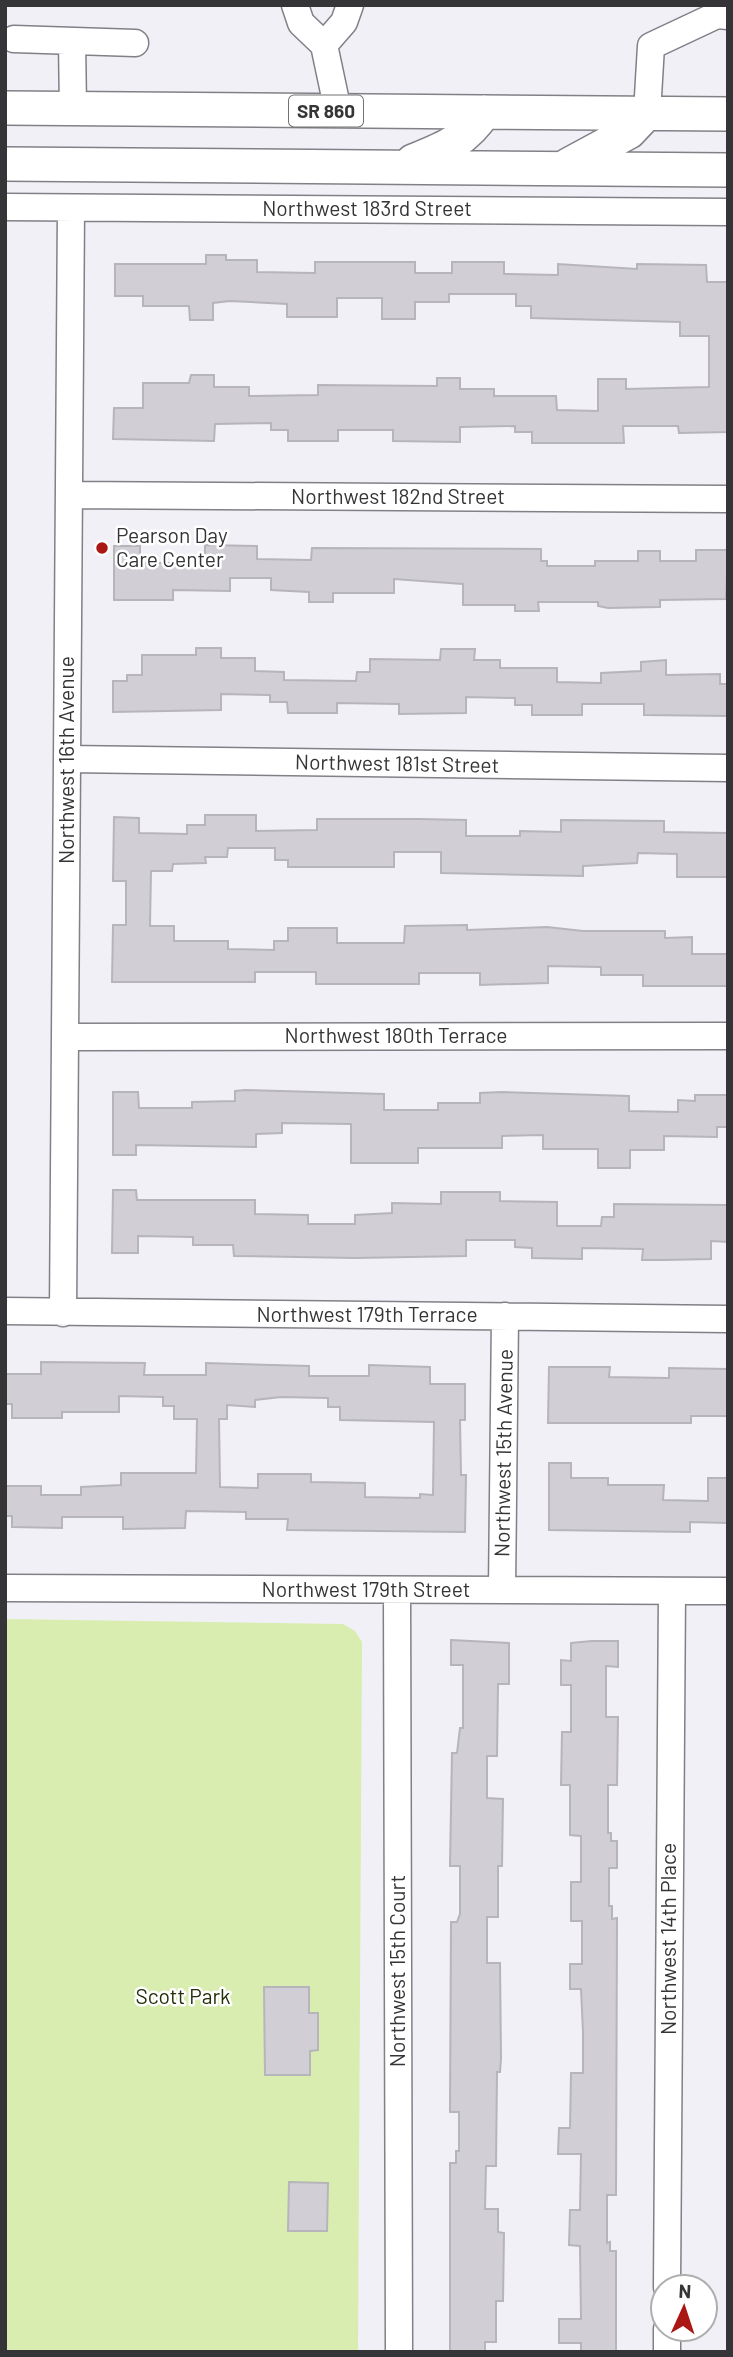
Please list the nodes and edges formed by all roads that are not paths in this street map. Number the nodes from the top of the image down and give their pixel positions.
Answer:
1 (295, 5) edge
2 (350, 5) edge
3 (728, 16) edge
4 (14, 39) dead end
5 (72, 41) junction
6 (135, 43) dead end
7 (324, 45) junction
8 (5, 108) edge
9 (73, 109) junction
10 (338, 111) junction
11 (484, 112) junction
12 (646, 113) junction
13 (728, 114) edge
14 (5, 164) edge
15 (397, 167) junction
16 (559, 169) junction
17 (728, 170) edge
18 (5, 207) edge
19 (71, 208) junction
20 (728, 212) edge
21 (69, 495) junction
22 (728, 499) edge
23 (67, 759) junction
24 (728, 768) edge
25 (728, 1036) edge
26 (65, 1037) junction
27 (5, 1311) edge
28 (63, 1313) junction
29 (505, 1316) junction
30 (728, 1319) edge
31 (5, 1588) edge
32 (397, 1590) junction
33 (502, 1590) junction
34 (672, 1591) junction
35 (728, 1591) edge
36 (667, 2273) edge
37 (399, 2352) edge

1 - 7 street
2 - 7 street
3 - 12 street
4 - 5 street
5 - 6 street
5 - 9 street
7 - 10 street
8 - 9 main road, SR 860
9 - 10 main road, SR 860
10 - 11 main road, SR 860
11 - 12 main road, SR 860
11 - 15 main road
12 - 13 main road, SR 860
12 - 16 main road
14 - 15 main road, Northwest 183rd Street
15 - 16 main road, Northwest 183rd Street
16 - 17 main road, Northwest 183rd Street
18 - 19 street, Northwest 183rd Street
19 - 20 street, Northwest 183rd Street
19 - 21 street, Northwest 16th Avenue
21 - 22 street, Northwest 182nd Street
21 - 23 street, Northwest 16th Avenue
23 - 24 street, Northwest 181st Street
23 - 26 street, Northwest 16th Avenue
25 - 26 street, Northwest 180th Terrace
26 - 28 street, Northwest 16th Avenue
27 - 28 street, Northwest 179th Terrace
28 - 29 street, Northwest 179th Terrace
29 - 30 street, Northwest 179th Terrace
29 - 33 street, Northwest 15th Avenue
31 - 32 street, Northwest 179th Street
32 - 33 street, Northwest 179th Street
32 - 37 street, Northwest 15th Court
33 - 34 street, Northwest 179th Street
34 - 35 street, Northwest 179th Street
34 - 36 street, Northwest 14th Place

